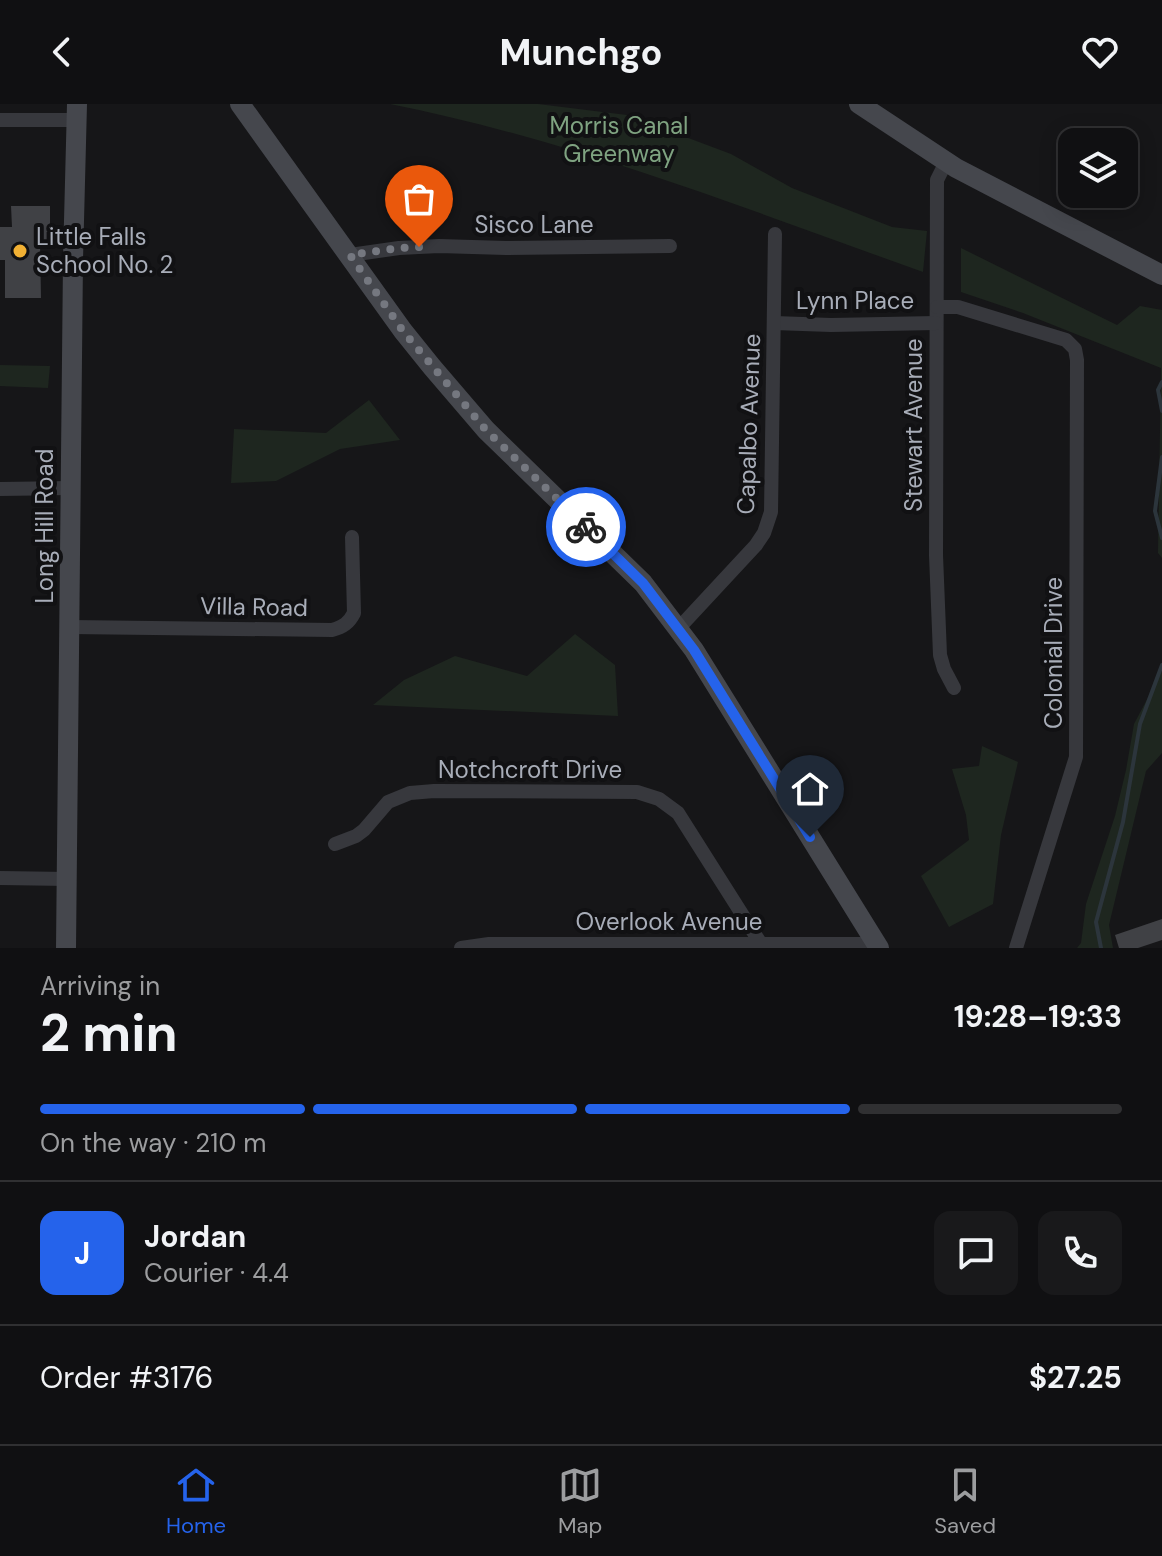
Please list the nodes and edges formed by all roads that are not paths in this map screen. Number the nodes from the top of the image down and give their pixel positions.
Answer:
1 (240, 104) edge
2 (859, 104) edge
3 (76, 112) edge
4 (0, 120) edge
5 (946, 162) junction
6 (775, 234) dead end
7 (670, 246) dead end
8 (350, 255) junction
9 (1162, 275) edge
10 (937, 307) junction
11 (774, 323) junction
12 (936, 323) junction
13 (71, 488) junction
14 (0, 489) edge
15 (352, 537) dead end
16 (70, 627) junction
17 (678, 629) junction
18 (954, 688) dead end
19 (335, 844) dead end
20 (0, 878) edge
21 (68, 879) junction
22 (761, 944) junction
23 (836, 946) edge
24 (878, 946) edge
25 (66, 948) edge
26 (461, 948) edge
27 (1016, 948) edge

1 - 8 street
2 - 5 street
3 - 4 street
3 - 13 street, Long Hill Road
5 - 9 street
5 - 10 street, Stewart Avenue
6 - 11 street, Capalbo Avenue
7 - 8 street, Sisco Lane
8 - 17 street
10 - 12 street, Stewart Avenue
10 - 27 street, Colonial Drive
11 - 12 street, Lynn Place
11 - 17 street, Capalbo Avenue
12 - 18 street, Stewart Avenue
13 - 14 street
13 - 16 street, Long Hill Road
15 - 16 street, Villa Road
16 - 21 street, Long Hill Road
17 - 24 street
19 - 22 street, Notchcroft Drive
20 - 21 street
21 - 25 street, Long Hill Road
22 - 23 street, Overlook Avenue
22 - 26 street, Overlook Avenue
23 - 24 street, Overlook Avenue

